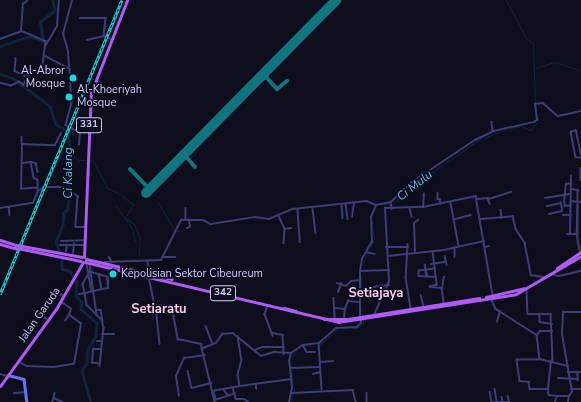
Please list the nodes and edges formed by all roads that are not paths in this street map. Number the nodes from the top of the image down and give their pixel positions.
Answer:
1 (59, 0) edge
2 (72, 0) edge
3 (127, 0) edge
4 (27, 2) dead end
5 (80, 18) dead end
6 (21, 31) junction
7 (104, 36) junction
8 (0, 39) edge
9 (111, 39) junction
10 (87, 40) dead end
11 (45, 47) junction
12 (45, 56) junction
13 (16, 58) dead end
14 (69, 67) junction
15 (28, 77) junction
16 (0, 84) edge
17 (581, 111) edge
18 (492, 122) dead end
19 (80, 131) junction
20 (493, 131) junction
21 (89, 132) junction
22 (61, 133) dead end
23 (22, 137) dead end
24 (22, 144) junction
25 (79, 146) dead end
26 (581, 156) edge
27 (31, 162) junction
28 (22, 163) junction
29 (581, 168) edge
30 (38, 172) dead end
31 (571, 176) dead end
32 (581, 180) edge
33 (571, 183) junction
34 (37, 188) junction
35 (571, 189) junction
36 (38, 191) junction
37 (438, 192) dead end
38 (511, 192) dead end
39 (424, 194) dead end
40 (564, 194) junction
41 (571, 194) junction
42 (578, 195) junction
43 (581, 195) edge
44 (545, 198) dead end
45 (477, 199) junction
46 (489, 199) junction
47 (571, 201) junction
48 (451, 202) junction
49 (577, 202) junction
50 (581, 202) edge
51 (354, 203) junction
52 (564, 203) junction
53 (342, 204) junction
54 (346, 204) junction
55 (376, 204) junction
56 (441, 204) junction
57 (490, 204) dead end
58 (560, 204) junction
59 (392, 205) junction
60 (548, 206) dead end
61 (571, 206) junction
62 (9, 207) junction
63 (423, 207) junction
64 (0, 208) edge
65 (186, 208) dead end
66 (410, 208) junction
67 (313, 209) junction
68 (298, 210) junction
69 (501, 210) dead end
70 (579, 211) edge
71 (571, 212) junction
72 (549, 214) dead end
73 (471, 215) dead end
74 (563, 215) dead end
75 (571, 215) junction
76 (10, 216) dead end
77 (279, 216) junction
78 (352, 217) dead end
79 (412, 217) dead end
80 (343, 218) dead end
81 (480, 218) junction
82 (502, 218) junction
83 (348, 219) dead end
84 (455, 219) junction
85 (186, 220) junction
86 (190, 220) junction
87 (418, 220) dead end
88 (571, 222) junction
89 (577, 222) junction
90 (86, 227) junction
91 (187, 228) dead end
92 (291, 228) dead end
93 (285, 229) junction
94 (316, 233) dead end
95 (567, 234) dead end
96 (570, 234) junction
97 (577, 235) junction
98 (86, 240) junction
99 (0, 241) edge
100 (61, 241) dead end
101 (484, 241) junction
102 (300, 242) dead end
103 (284, 243) dead end
104 (74, 244) junction
105 (67, 245) junction
106 (86, 245) junction
107 (60, 246) dead end
108 (459, 246) junction
109 (489, 246) dead end
110 (386, 247) junction
111 (454, 247) junction
112 (485, 247) junction
113 (396, 248) junction
114 (580, 248) edge
115 (433, 251) junction
116 (415, 252) junction
117 (73, 253) dead end
118 (367, 253) junction
119 (408, 253) junction
120 (66, 254) junction
121 (375, 254) dead end
122 (396, 254) junction
123 (581, 254) edge
124 (388, 256) junction
125 (446, 256) dead end
126 (109, 257) dead end
127 (164, 257) junction
128 (175, 257) dead end
129 (455, 257) dead end
130 (86, 260) junction
131 (148, 261) junction
132 (101, 262) junction
133 (112, 262) junction
134 (446, 262) junction
135 (435, 263) junction
136 (431, 264) dead end
137 (447, 265) dead end
138 (435, 269) junction
139 (389, 270) junction
140 (426, 270) junction
141 (133, 271) junction
142 (361, 271) junction
143 (581, 271) edge
144 (89, 273) junction
145 (99, 274) junction
146 (550, 274) junction
147 (149, 275) junction
148 (88, 277) junction
149 (427, 277) junction
150 (436, 277) junction
151 (444, 277) dead end
152 (543, 277) junction
153 (166, 278) junction
154 (359, 279) junction
155 (337, 283) dead end
156 (341, 284) junction
157 (83, 285) junction
158 (389, 285) junction
159 (79, 286) dead end
160 (108, 288) junction
161 (442, 288) junction
162 (102, 289) junction
163 (527, 289) junction
164 (372, 291) dead end
165 (93, 292) junction
166 (338, 292) dead end
167 (55, 293) dead end
168 (85, 293) junction
169 (108, 293) dead end
170 (360, 293) junction
171 (79, 294) dead end
172 (65, 295) junction
173 (383, 295) junction
174 (421, 295) dead end
175 (504, 295) junction
176 (492, 297) junction
177 (334, 298) dead end
178 (61, 302) junction
179 (358, 302) junction
180 (444, 303) junction
181 (156, 306) junction
182 (268, 306) junction
183 (272, 306) junction
184 (424, 306) junction
185 (334, 308) junction
186 (345, 309) junction
187 (411, 309) junction
188 (96, 310) junction
189 (35, 311) dead end
190 (500, 311) junction
191 (581, 312) edge
192 (540, 314) junction
193 (69, 315) junction
194 (97, 315) junction
195 (374, 315) junction
196 (344, 317) dead end
197 (362, 318) junction
198 (352, 319) junction
199 (49, 320) junction
200 (335, 320) junction
201 (65, 321) dead end
202 (103, 321) junction
203 (497, 322) dead end
204 (552, 324) junction
205 (206, 326) dead end
206 (104, 330) junction
207 (552, 331) junction
208 (272, 333) junction
209 (102, 334) junction
210 (106, 334) junction
211 (114, 334) dead end
212 (537, 335) junction
213 (238, 336) junction
214 (273, 336) dead end
215 (96, 341) dead end
216 (101, 341) junction
217 (160, 344) dead end
218 (213, 344) junction
219 (319, 344) junction
220 (303, 345) junction
221 (284, 347) junction
222 (203, 348) junction
223 (101, 349) junction
224 (254, 350) junction
225 (315, 352) dead end
226 (292, 353) junction
227 (284, 354) junction
228 (205, 355) junction
229 (540, 359) junction
230 (18, 361) junction
231 (333, 361) dead end
232 (552, 361) junction
233 (320, 362) junction
234 (568, 366) junction
235 (320, 367) junction
236 (291, 368) junction
237 (188, 371) dead end
238 (320, 372) junction
239 (568, 372) junction
240 (576, 372) dead end
241 (581, 372) edge
242 (0, 374) edge
243 (313, 374) dead end
244 (7, 375) junction
245 (558, 378) dead end
246 (568, 378) junction
247 (292, 379) junction
248 (211, 383) junction
249 (256, 384) junction
250 (0, 386) edge
251 (240, 386) junction
252 (235, 387) junction
253 (234, 389) dead end
254 (256, 389) dead end
255 (322, 389) junction
256 (548, 389) junction
257 (571, 389) junction
258 (581, 389) edge
259 (495, 390) dead end
260 (213, 391) junction
261 (218, 391) dead end
262 (26, 392) junction
263 (366, 392) dead end
264 (490, 392) dead end
265 (14, 393) dead end
266 (55, 393) dead end
267 (293, 393) junction
268 (228, 395) junction
269 (179, 396) dead end
270 (508, 396) dead end
271 (556, 396) junction
272 (569, 396) junction
273 (502, 397) dead end
274 (54, 398) junction
275 (215, 401) edge
276 (503, 401) edge
277 (509, 401) edge
278 (27, 402) edge
279 (52, 402) edge
280 (63, 402) edge
281 (249, 402) edge
282 (289, 402) edge
283 (356, 402) edge
284 (367, 402) edge
285 (496, 402) edge
286 (555, 402) edge
287 (568, 402) edge

1 - 11 street
2 - 14 street
3 - 9 main road, 331
4 - 6 street
5 - 7 street
6 - 8 street
6 - 11 street
7 - 9 street
7 - 10 street
9 - 21 main road, 331
11 - 12 street
12 - 14 street
12 - 15 street
13 - 15 street
14 - 19 street
15 - 16 street
17 - 20 street
18 - 20 street
19 - 21 street
19 - 25 street
20 - 59 street
21 - 90 main road, 331
22 - 24 street
23 - 24 street
24 - 28 street
26 - 26 street
27 - 28 street
27 - 30 street
27 - 34 street
28 - 34 street
29 - 32 street
31 - 33 street
33 - 35 street
33 - 40 street
34 - 36 street
35 - 41 street
35 - 42 street
36 - 62 street
36 - 90 street
37 - 56 street
38 - 46 street
39 - 63 street
40 - 41 street
40 - 44 street
40 - 52 street
41 - 47 street
42 - 43 street
42 - 49 street
45 - 46 street
45 - 48 street
45 - 81 street
46 - 57 street
47 - 49 street
47 - 61 street
48 - 56 street
48 - 84 street
49 - 50 street
49 - 70 street
51 - 54 street
51 - 55 street
51 - 78 street
52 - 58 street
52 - 61 street
53 - 54 street
53 - 67 street
53 - 80 street
54 - 83 street
55 - 59 street
55 - 118 street
56 - 63 street
58 - 60 street
58 - 72 street
59 - 66 street
59 - 110 street
61 - 71 street
62 - 64 street
62 - 76 street
63 - 66 street
65 - 85 street
66 - 79 street
67 - 68 street
67 - 94 street
68 - 77 street
68 - 102 street
69 - 82 street
70 - 71 street
70 - 89 street
70 - 97 street
71 - 75 street
73 - 84 street
74 - 75 street
75 - 88 street
77 - 86 street
77 - 93 street
81 - 82 street
81 - 101 street
82 - 152 street
84 - 108 street
85 - 86 street
85 - 127 street
86 - 91 street
87 - 116 street
88 - 89 street
88 - 96 street
89 - 97 street
90 - 98 main road, 331
92 - 93 street
93 - 103 street
95 - 96 street
96 - 97 street
97 - 114 street
98 - 100 street
98 - 106 main road, 331
99 - 120 main road, bridge
101 - 108 street
101 - 112 street
104 - 105 street
104 - 106 street
104 - 117 street
105 - 107 street
105 - 120 street
106 - 130 main road, 331
108 - 111 street
109 - 112 street
110 - 113 street
110 - 124 street
111 - 115 street
111 - 129 street
112 - 176 street
113 - 119 street
113 - 122 street
114 - 123 street
115 - 116 street
115 - 135 street
116 - 119 street
118 - 121 street
118 - 142 street
119 - 122 street
119 - 187 street
120 - 130 main road
122 - 124 street
123 - 146 main road, 342
123 - 152 main road, 342
124 - 139 street
125 - 134 street
126 - 133 street
127 - 128 street
127 - 131 street
130 - 132 main road, 342
130 - 141 main road, 342
130 - 144 street
130 - 172 main road, Jalan Garuda
131 - 133 street
131 - 147 street
132 - 133 street
132 - 141 main road, 342
134 - 135 street
134 - 137 street
135 - 136 street
135 - 138 street
138 - 140 street
138 - 150 street
139 - 142 street
139 - 158 street
140 - 149 street
140 - 149 street
141 - 147 main road, 342
142 - 154 street
143 - 146 street
144 - 145 street
144 - 148 street
145 - 160 street
145 - 162 street
146 - 163 main road, 342
147 - 153 main road, 342
147 - 181 street
148 - 157 street
148 - 165 street
149 - 150 street
150 - 161 street
151 - 161 street
152 - 175 main road, 342
153 - 182 main road, 342
153 - 183 main road, 342
154 - 156 street
154 - 170 street
155 - 156 street
156 - 166 street
157 - 159 street
157 - 168 street
158 - 170 street
158 - 173 street
160 - 162 street
160 - 169 street
161 - 180 street
162 - 165 street
163 - 175 main road, 342
163 - 192 street
164 - 173 street
165 - 168 street
165 - 188 street
167 - 172 street
168 - 171 street
168 - 194 street
170 - 179 street
172 - 178 main road, Jalan Garuda
173 - 195 street
174 - 184 street
175 - 176 main road, 342
176 - 180 main road, 342
176 - 190 street
176 - 197 main road, 342
177 - 185 street
178 - 193 street
178 - 199 main road, Jalan Garuda
179 - 186 street
179 - 197 street
180 - 184 main road, 342
181 - 217 street
181 - 222 street
182 - 183 main road, 342
182 - 208 street
183 - 198 main road, 342
183 - 200 main road, 342
184 - 187 main road, 342
185 - 186 street
185 - 200 street
186 - 196 street
187 - 195 main road, 342
188 - 194 street
188 - 202 street
189 - 199 street
190 - 203 street
190 - 212 street
191 - 234 street
192 - 204 street
192 - 204 street
193 - 201 street
193 - 230 street
194 - 202 street
195 - 197 main road, 342
197 - 198 main road, 342
197 - 219 street
198 - 200 main road, 342
199 - 230 main road, Jalan Garuda
202 - 206 street
204 - 207 street
205 - 218 street
206 - 209 street
206 - 210 street
207 - 212 street
207 - 232 street
208 - 214 street
208 - 221 street
209 - 210 street
209 - 216 street
210 - 211 street
212 - 229 street
213 - 218 street
213 - 224 street
213 - 251 street
215 - 216 street
216 - 223 street
218 - 222 street
219 - 220 street
219 - 233 street
220 - 225 street
220 - 226 street
221 - 224 street
221 - 227 street
222 - 228 street
223 - 223 street
224 - 227 street
226 - 227 street
226 - 236 street
228 - 248 street
228 - 269 street
229 - 232 street
229 - 256 street
230 - 244 main road, Jalan Garuda
231 - 233 street
232 - 234 street
232 - 256 street
233 - 235 street
234 - 239 street
235 - 236 street
235 - 238 street
236 - 247 street
237 - 248 street
238 - 243 street
238 - 255 street
239 - 240 street
239 - 246 street
241 - 246 street
242 - 244 street
244 - 250 main road, Jalan Garuda
244 - 262 main road
245 - 246 street
246 - 257 street
247 - 249 street
247 - 267 street
248 - 260 street
249 - 251 street
249 - 254 street
251 - 252 street
252 - 260 street
252 - 281 street
253 - 268 street
255 - 267 street
255 - 283 street
256 - 271 street
257 - 258 street
257 - 272 street
259 - 285 street
260 - 275 street
261 - 268 street
262 - 265 street
262 - 278 main road
263 - 284 street
264 - 285 street
266 - 274 street
267 - 282 street
268 - 275 street
270 - 277 street
271 - 272 street
271 - 286 street
272 - 287 street
273 - 276 street
274 - 279 street
274 - 280 street
276 - 277 street
276 - 285 street

